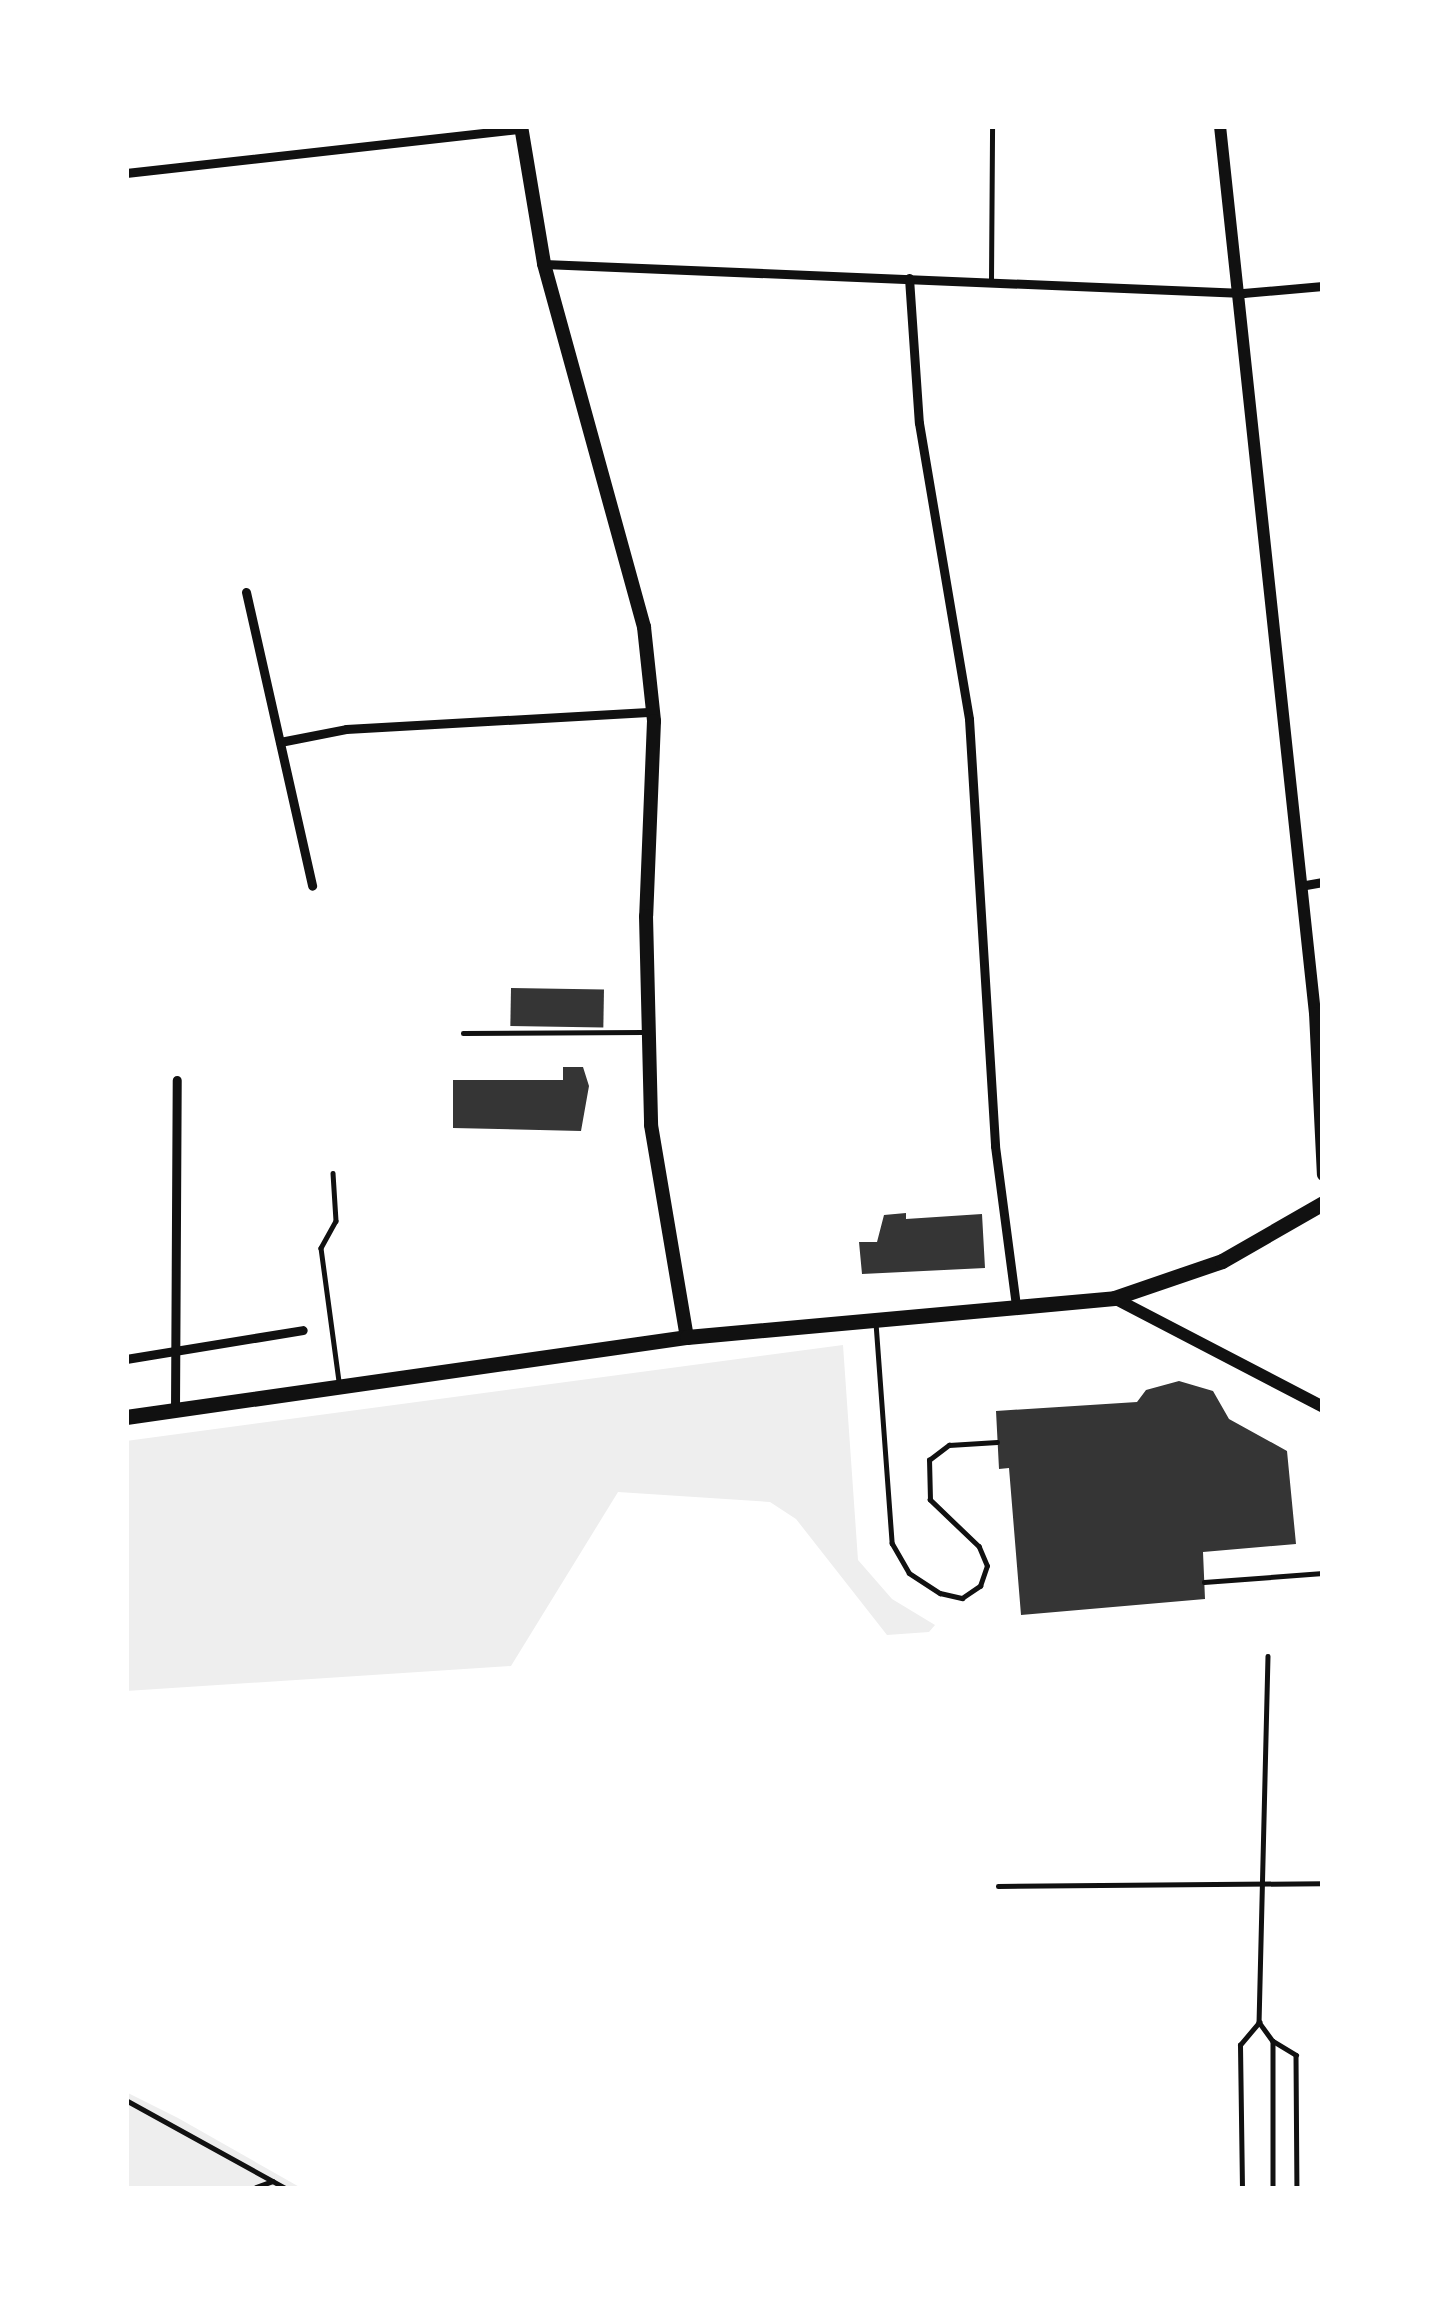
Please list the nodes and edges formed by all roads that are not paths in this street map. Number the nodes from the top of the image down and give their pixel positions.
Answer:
1 (992, 126) edge
2 (1220, 126) edge
3 (521, 128) edge
4 (126, 173) edge
5 (544, 264) junction
6 (909, 278) junction
7 (991, 280) junction
8 (1323, 286) edge
9 (1243, 293) junction
10 (246, 592) dead end
11 (653, 712) junction
12 (280, 742) junction
13 (1323, 882) edge
14 (312, 886) dead end
15 (1300, 886) junction
16 (649, 1032) junction
17 (463, 1033) dead end
18 (177, 1080) dead end
19 (333, 1173) dead end
20 (1323, 1175) edge
21 (1323, 1203) edge
22 (1114, 1298) junction
23 (1016, 1306) junction
24 (876, 1323) junction
25 (303, 1330) dead end
26 (686, 1337) junction
27 (173, 1353) junction
28 (126, 1359) edge
29 (339, 1388) junction
30 (1323, 1407) edge
31 (175, 1411) junction
32 (126, 1418) edge
33 (997, 1442) dead end
34 (1323, 1573) edge
35 (1204, 1582) dead end
36 (1268, 1656) dead end
37 (1264, 1880) junction
38 (1323, 1882) edge
39 (998, 1886) dead end
40 (1259, 2022) junction
41 (1273, 2041) junction
42 (1242, 2189) edge
43 (1273, 2189) edge
44 (1297, 2189) edge

1 - 7 lane
2 - 9 street
3 - 4 street
3 - 5 main road
5 - 6 street
5 - 11 main road
6 - 7 street
6 - 23 street
7 - 9 street
8 - 9 street
9 - 15 street
10 - 12 street
11 - 12 street
11 - 16 main road
12 - 14 street
13 - 15 street
15 - 20 street
16 - 17 lane
16 - 26 main road
18 - 27 street
19 - 29 lane
21 - 22 main road
22 - 23 main road
22 - 30 street
23 - 24 main road
24 - 26 main road
24 - 33 lane
25 - 27 street
26 - 29 main road
27 - 28 street
27 - 31 street
29 - 31 main road
31 - 32 main road
34 - 35 lane
36 - 37 lane
37 - 38 lane
37 - 39 lane
37 - 40 lane
40 - 41 lane
40 - 42 lane
41 - 43 lane
41 - 44 lane

